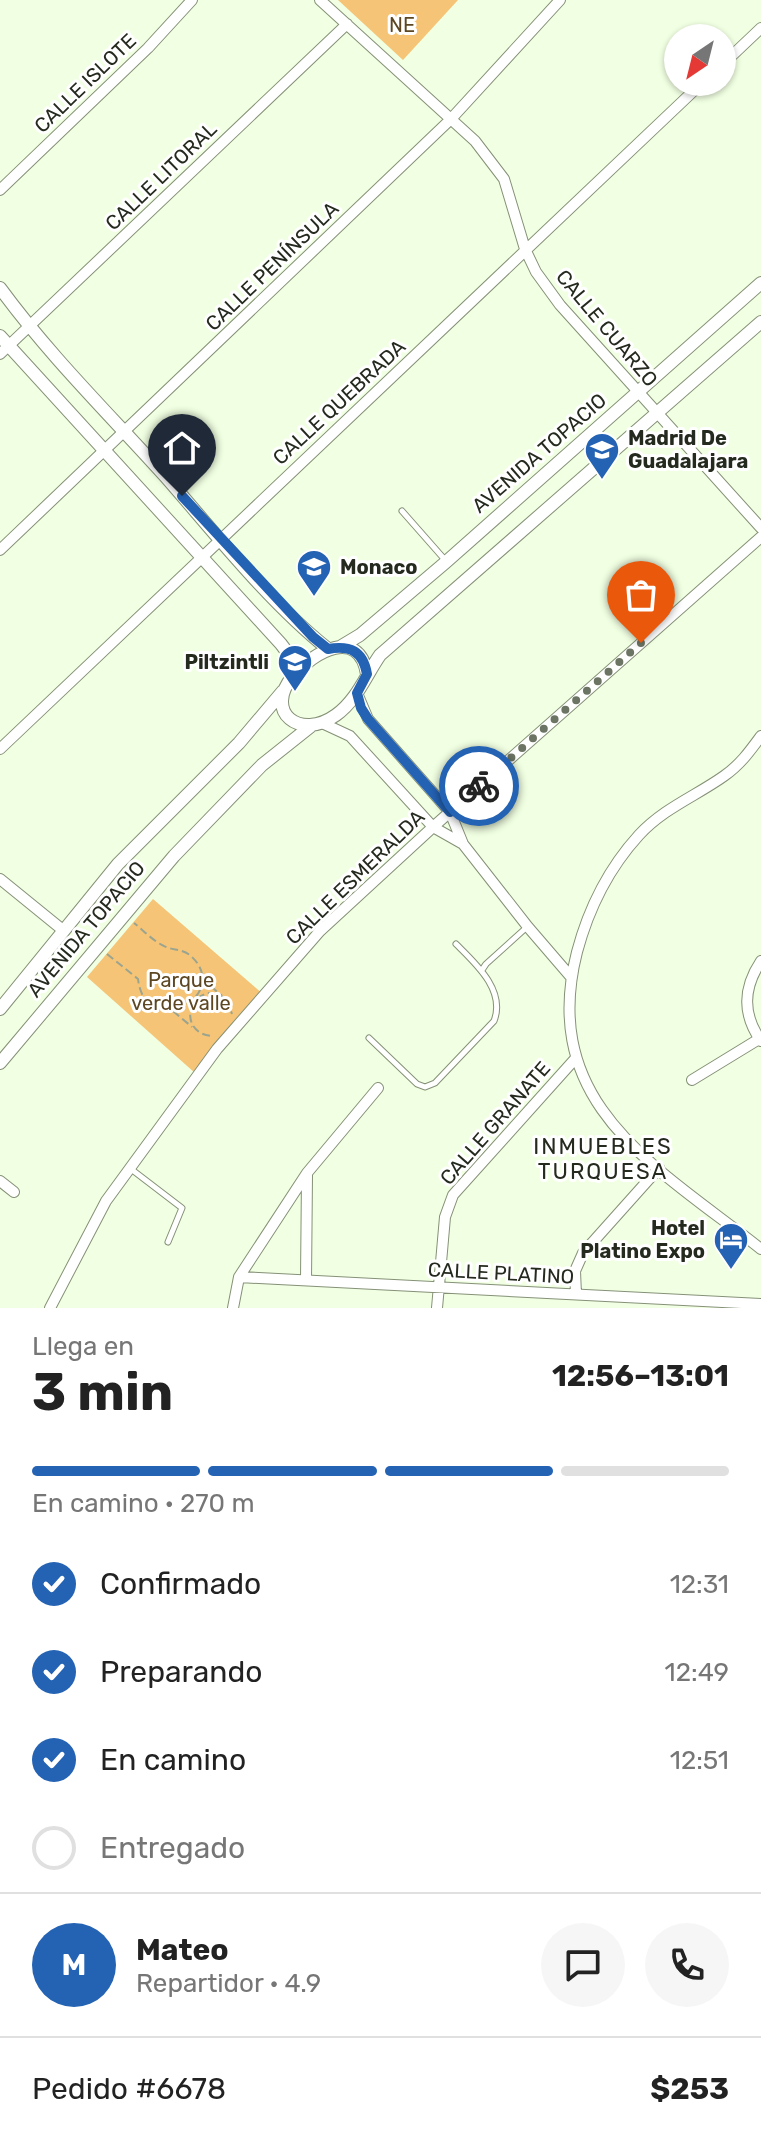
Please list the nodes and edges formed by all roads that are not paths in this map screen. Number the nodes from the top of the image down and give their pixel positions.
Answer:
1 (192, 0) edge
2 (320, 0) edge
3 (560, 0) edge
4 (347, 24) junction
5 (761, 28) edge
6 (736, 52) edge
7 (688, 96) edge
8 (451, 119) junction
9 (0, 190) edge
10 (525, 249) junction
11 (761, 283) edge
12 (0, 288) edge
13 (761, 322) edge
14 (28, 327) junction
15 (3, 345) edge
16 (638, 393) junction
17 (656, 412) junction
18 (125, 432) junction
19 (105, 451) junction
20 (402, 511) dead end
21 (761, 528) edge
22 (761, 537) edge
23 (220, 539) junction
24 (0, 550) edge
25 (201, 557) junction
26 (446, 562) junction
27 (334, 648) junction
28 (296, 673) junction
29 (367, 674) junction
30 (283, 691) junction
31 (357, 693) junction
32 (317, 724) junction
33 (761, 736) edge
34 (0, 749) edge
35 (450, 812) junction
36 (433, 827) junction
37 (463, 844) junction
38 (0, 879) edge
39 (528, 927) junction
40 (64, 931) junction
41 (456, 944) dead end
42 (761, 961) edge
43 (482, 970) junction
44 (571, 977) junction
45 (0, 1009) edge
46 (369, 1038) dead end
47 (760, 1040) edge
48 (575, 1059) junction
49 (0, 1063) edge
50 (692, 1080) dead end
51 (378, 1088) dead end
52 (130, 1168) junction
53 (659, 1168) junction
54 (307, 1173) junction
55 (0, 1181) edge
56 (14, 1192) dead end
57 (168, 1242) dead end
58 (761, 1249) edge
59 (239, 1277) junction
60 (306, 1280) junction
61 (439, 1287) junction
62 (576, 1294) junction
63 (761, 1304) edge
64 (50, 1308) edge
65 (233, 1308) edge
66 (437, 1308) edge

1 - 9 street, CALLE ISLOTE
2 - 4 street, CALLE CUARZO
3 - 8 street, CALLE PENÍNSULA
4 - 8 street, CALLE CUARZO
4 - 14 street, CALLE LITORAL
5 - 6 street
7 - 10 street, CALLE QUEBRADA
8 - 10 street, CALLE CUARZO
8 - 18 street, CALLE PENÍNSULA
10 - 16 street, CALLE CUARZO
10 - 23 street, CALLE QUEBRADA
11 - 16 street, AVENIDA TOPACIO
12 - 14 street
13 - 17 street
14 - 15 street, CALLE LITORAL
14 - 18 street
15 - 19 street
16 - 17 street, CALLE CUARZO
16 - 26 street, AVENIDA TOPACIO
17 - 21 street, CALLE CUARZO
17 - 29 street
18 - 19 street, CALLE PENÍNSULA
18 - 23 street
19 - 24 street, CALLE PENÍNSULA
19 - 25 street
20 - 26 lane
22 - 35 street, CALLE ESMERALDA
23 - 25 street, CALLE QUEBRADA
23 - 27 street
25 - 28 street
25 - 34 street, CALLE QUEBRADA
26 - 27 street, AVENIDA TOPACIO
27 - 28 street
27 - 29 street
28 - 30 street
29 - 31 street
30 - 32 street
30 - 40 street, AVENIDA TOPACIO
31 - 32 street
31 - 35 street
32 - 36 street
32 - 49 street, AVENIDA TOPACIO
33 - 44 street
35 - 36 street, CALLE ESMERALDA
35 - 37 street
36 - 37 street
36 - 52 street, CALLE ESMERALDA
37 - 39 street
38 - 40 street
39 - 43 lane
39 - 44 street
40 - 45 street, AVENIDA TOPACIO
41 - 43 lane
42 - 47 street
43 - 46 lane
44 - 48 street
47 - 50 street
48 - 53 street
48 - 61 street, CALLE GRANATE
51 - 54 street
52 - 57 lane
52 - 64 street, CALLE ESMERALDA
53 - 58 street
53 - 62 street
54 - 59 street
54 - 60 street
55 - 56 street
59 - 60 street, CALLE PLATINO
59 - 65 street
60 - 61 street, CALLE PLATINO
61 - 62 street, CALLE PLATINO
61 - 66 street, CALLE GRANATE
62 - 63 street, CALLE PLATINO

